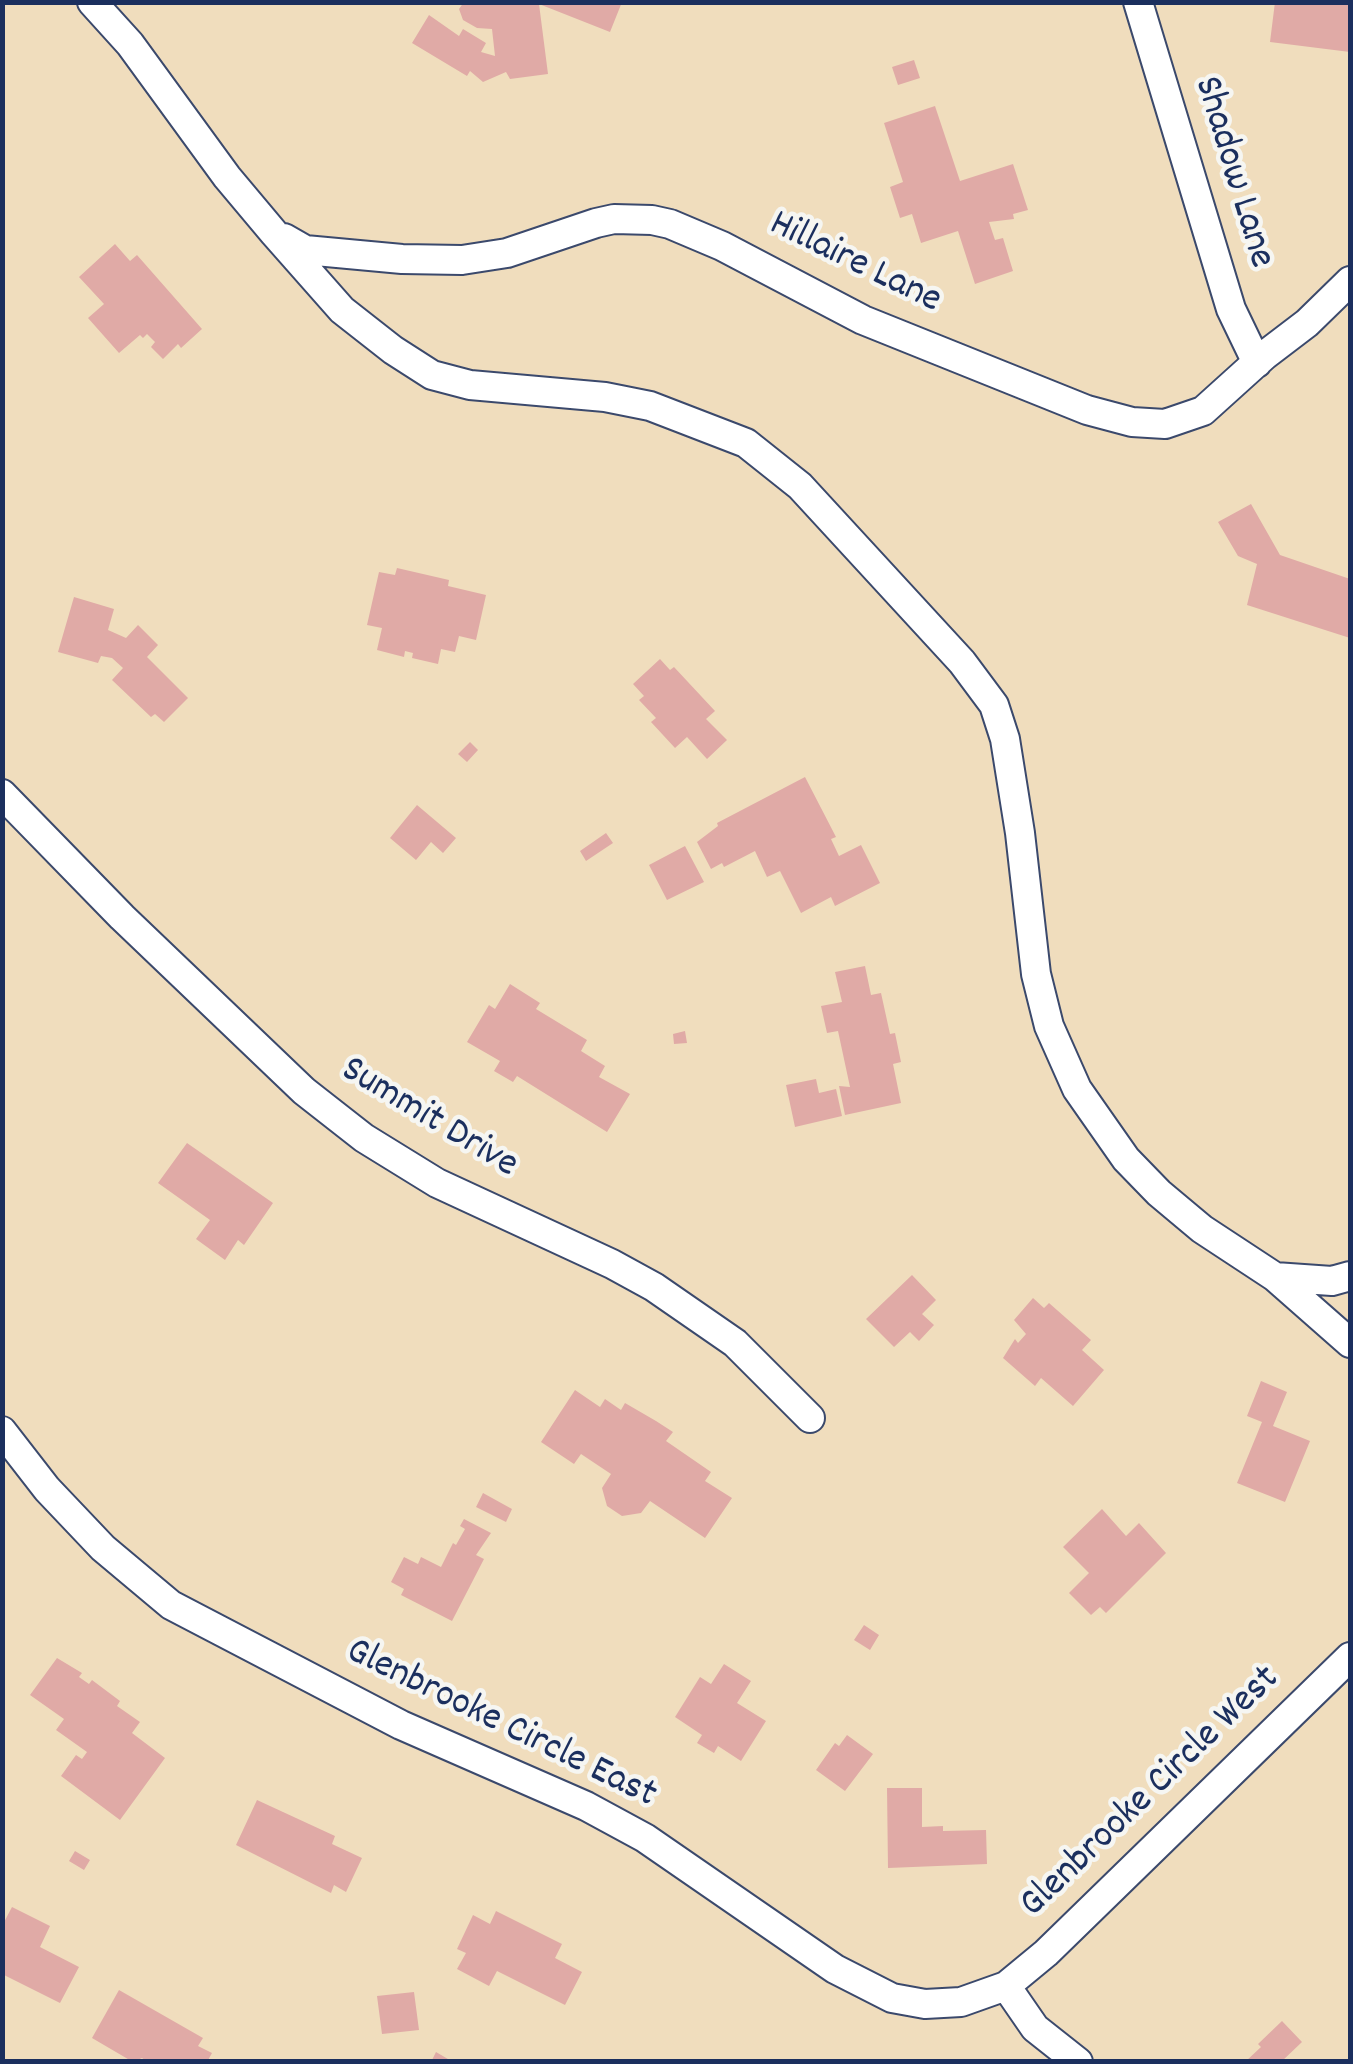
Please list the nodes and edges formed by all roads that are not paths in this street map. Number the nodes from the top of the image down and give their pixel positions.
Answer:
1 (92, 2) edge
2 (1138, 2) edge
3 (274, 233) junction
4 (1350, 281) edge
5 (1257, 363) junction
6 (2, 794) edge
7 (1276, 1276) junction
8 (1350, 1276) edge
9 (1350, 1343) edge
10 (810, 1418) dead end
11 (2, 1431) edge
12 (1350, 1658) edge
13 (1006, 1986) junction
14 (1078, 2062) edge

1 - 3 street
2 - 5 street, Shadow Lane
3 - 5 street, Hillaire Lane
3 - 7 street
4 - 5 street, Hillaire Lane
6 - 10 street, Summit Drive
7 - 8 street
7 - 9 street
11 - 13 street, Glenbrooke Circle East
12 - 13 street, Glenbrooke Circle West
13 - 14 street

